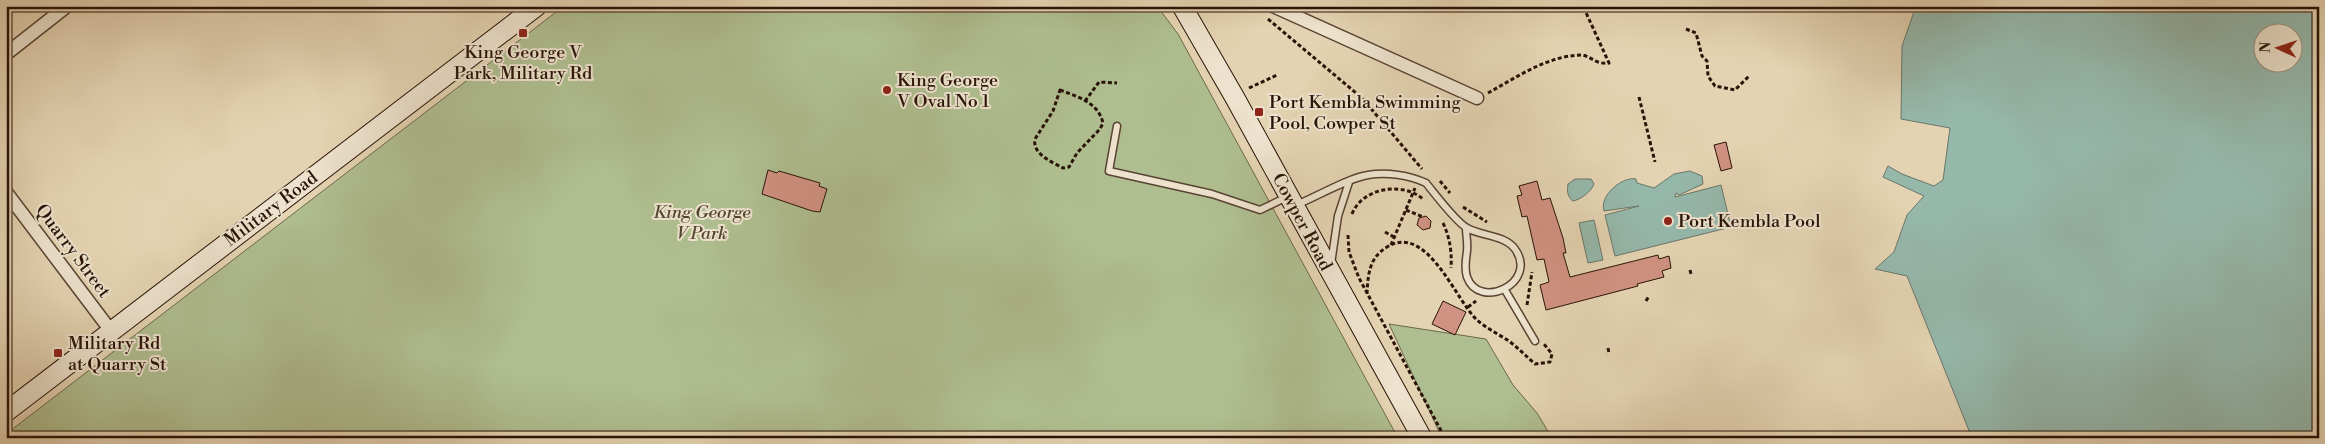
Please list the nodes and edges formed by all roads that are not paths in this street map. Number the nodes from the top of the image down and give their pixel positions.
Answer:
1 (67, 6) edge
2 (537, 6) edge
3 (1186, 8) edge
4 (1269, 10) edge
5 (6, 54) edge
6 (1477, 98) road end
7 (1117, 126) dead end
8 (1349, 182) junction
9 (6, 192) edge
10 (1291, 201) junction
11 (1466, 228) junction
12 (1330, 274) junction
13 (1505, 290) junction
14 (111, 331) junction
15 (1538, 340) road end
16 (6, 412) edge
17 (1422, 438) edge

1 - 5 street
2 - 14 main road, Military Road
3 - 10 main road, Cowper Road
4 - 6 street
7 - 10 lane
8 - 10 lane
8 - 11 lane
8 - 12 lane
9 - 14 street, Quarry Street
10 - 12 main road, Cowper Road
11 - 13 lane
11 - 13 lane
12 - 17 main road, Cowper Road
13 - 15 lane
14 - 16 main road, Military Road

